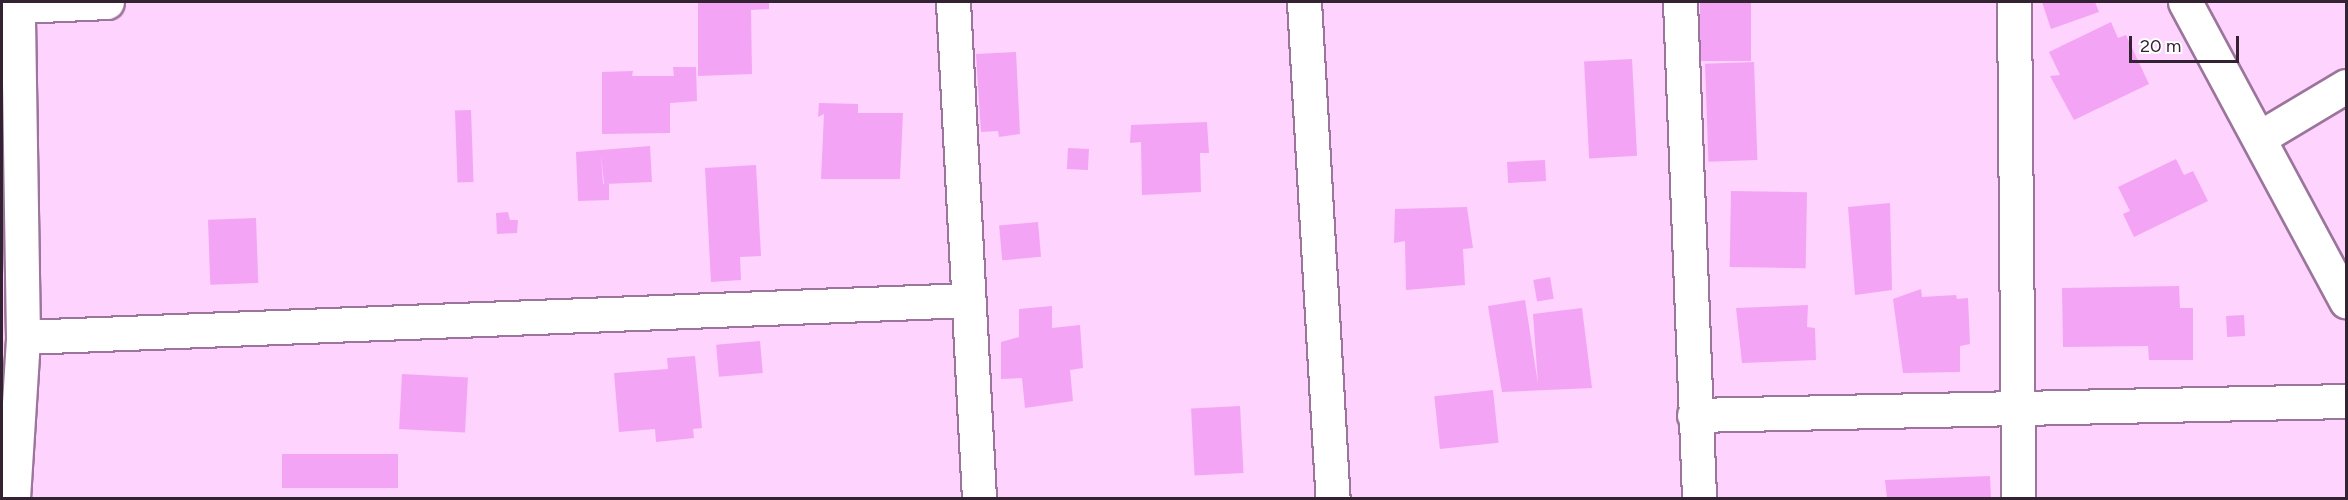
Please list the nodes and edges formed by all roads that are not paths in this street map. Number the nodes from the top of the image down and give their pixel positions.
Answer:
1 (107, 2) edge
2 (952, 2) edge
3 (1304, 2) edge
4 (1680, 2) edge
5 (2014, 2) edge
6 (2185, 2) edge
7 (19, 4) edge
8 (2346, 86) edge
9 (2259, 138) junction
10 (968, 300) junction
11 (2346, 301) edge
12 (22, 337) junction
13 (2346, 401) edge
14 (2015, 409) junction
15 (1694, 415) junction
16 (13, 498) edge
17 (979, 498) edge
18 (1333, 498) edge
19 (1699, 498) edge
20 (2018, 498) edge

1 - 7 street
2 - 10 street
3 - 18 street
4 - 15 street
5 - 14 street
6 - 9 street
7 - 12 street
8 - 9 street
9 - 11 street
10 - 12 street
10 - 17 street
12 - 16 street
13 - 14 street
14 - 15 street
14 - 20 street
15 - 19 street

